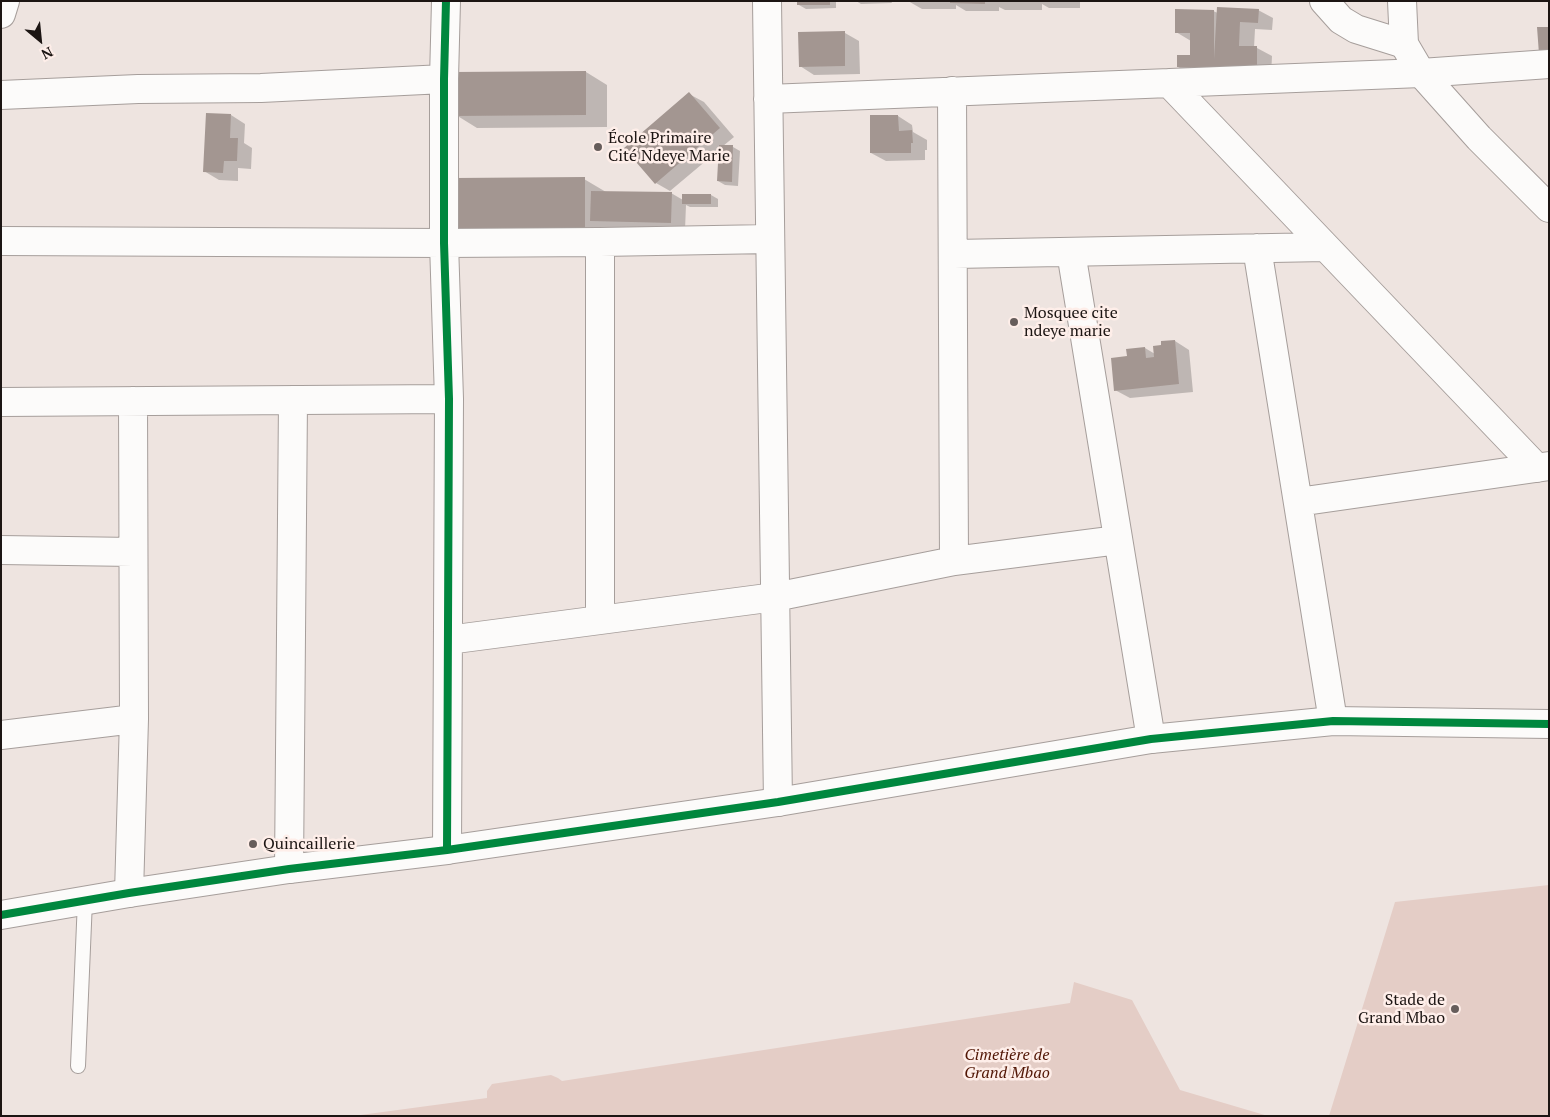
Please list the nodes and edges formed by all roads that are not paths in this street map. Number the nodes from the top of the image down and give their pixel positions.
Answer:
1 (5, 1) edge
2 (446, 1) edge
3 (767, 1) edge
4 (1324, 1) edge
5 (1402, 1) edge
6 (1, 14) edge
7 (1404, 44) junction
8 (1549, 64) edge
9 (1421, 73) junction
10 (444, 79) junction
11 (1169, 83) junction
12 (952, 91) junction
13 (1, 95) edge
14 (768, 99) junction
15 (1549, 208) edge
16 (770, 239) junction
17 (1, 241) edge
18 (600, 242) junction
19 (444, 243) junction
20 (1325, 247) junction
21 (1257, 248) junction
22 (1071, 252) junction
23 (954, 254) junction
24 (449, 399) junction
25 (293, 400) junction
26 (133, 401) junction
27 (1, 402) edge
28 (1543, 467) edge
29 (1298, 502) junction
30 (1118, 540) junction
31 (1, 550) edge
32 (133, 552) junction
33 (954, 561) junction
34 (775, 597) junction
35 (600, 620) junction
36 (448, 640) junction
37 (134, 719) junction
38 (1333, 721) junction
39 (1549, 724) edge
40 (1, 735) edge
41 (1151, 739) junction
42 (778, 802) junction
43 (447, 850) junction
44 (289, 869) junction
45 (129, 893) junction
46 (85, 900) junction
47 (1, 915) edge
48 (78, 1066) dead end

1 - 6 street
2 - 10 street
3 - 14 street
4 - 7 street
5 - 7 street
7 - 9 street
8 - 9 street
9 - 11 street
9 - 15 street
10 - 13 street
10 - 19 street
11 - 12 street
11 - 20 street
12 - 14 street
12 - 23 street
14 - 16 street
16 - 18 street
16 - 34 street
17 - 19 street
18 - 19 street
18 - 35 street
19 - 24 street
20 - 21 street
20 - 28 street
21 - 22 street
21 - 29 street
22 - 23 street
22 - 30 street
23 - 33 street
24 - 25 street
24 - 36 street
25 - 26 street
25 - 44 street
26 - 27 street
26 - 32 street
28 - 29 street
29 - 38 street
30 - 33 street
30 - 41 street
31 - 32 street
32 - 37 street
33 - 34 street
34 - 35 street
34 - 42 street
35 - 36 street
36 - 43 street
37 - 40 street
37 - 45 street
38 - 39 street
38 - 41 street
41 - 42 street
42 - 43 street
43 - 44 street
44 - 45 street
45 - 46 street
46 - 47 street
46 - 48 lane

